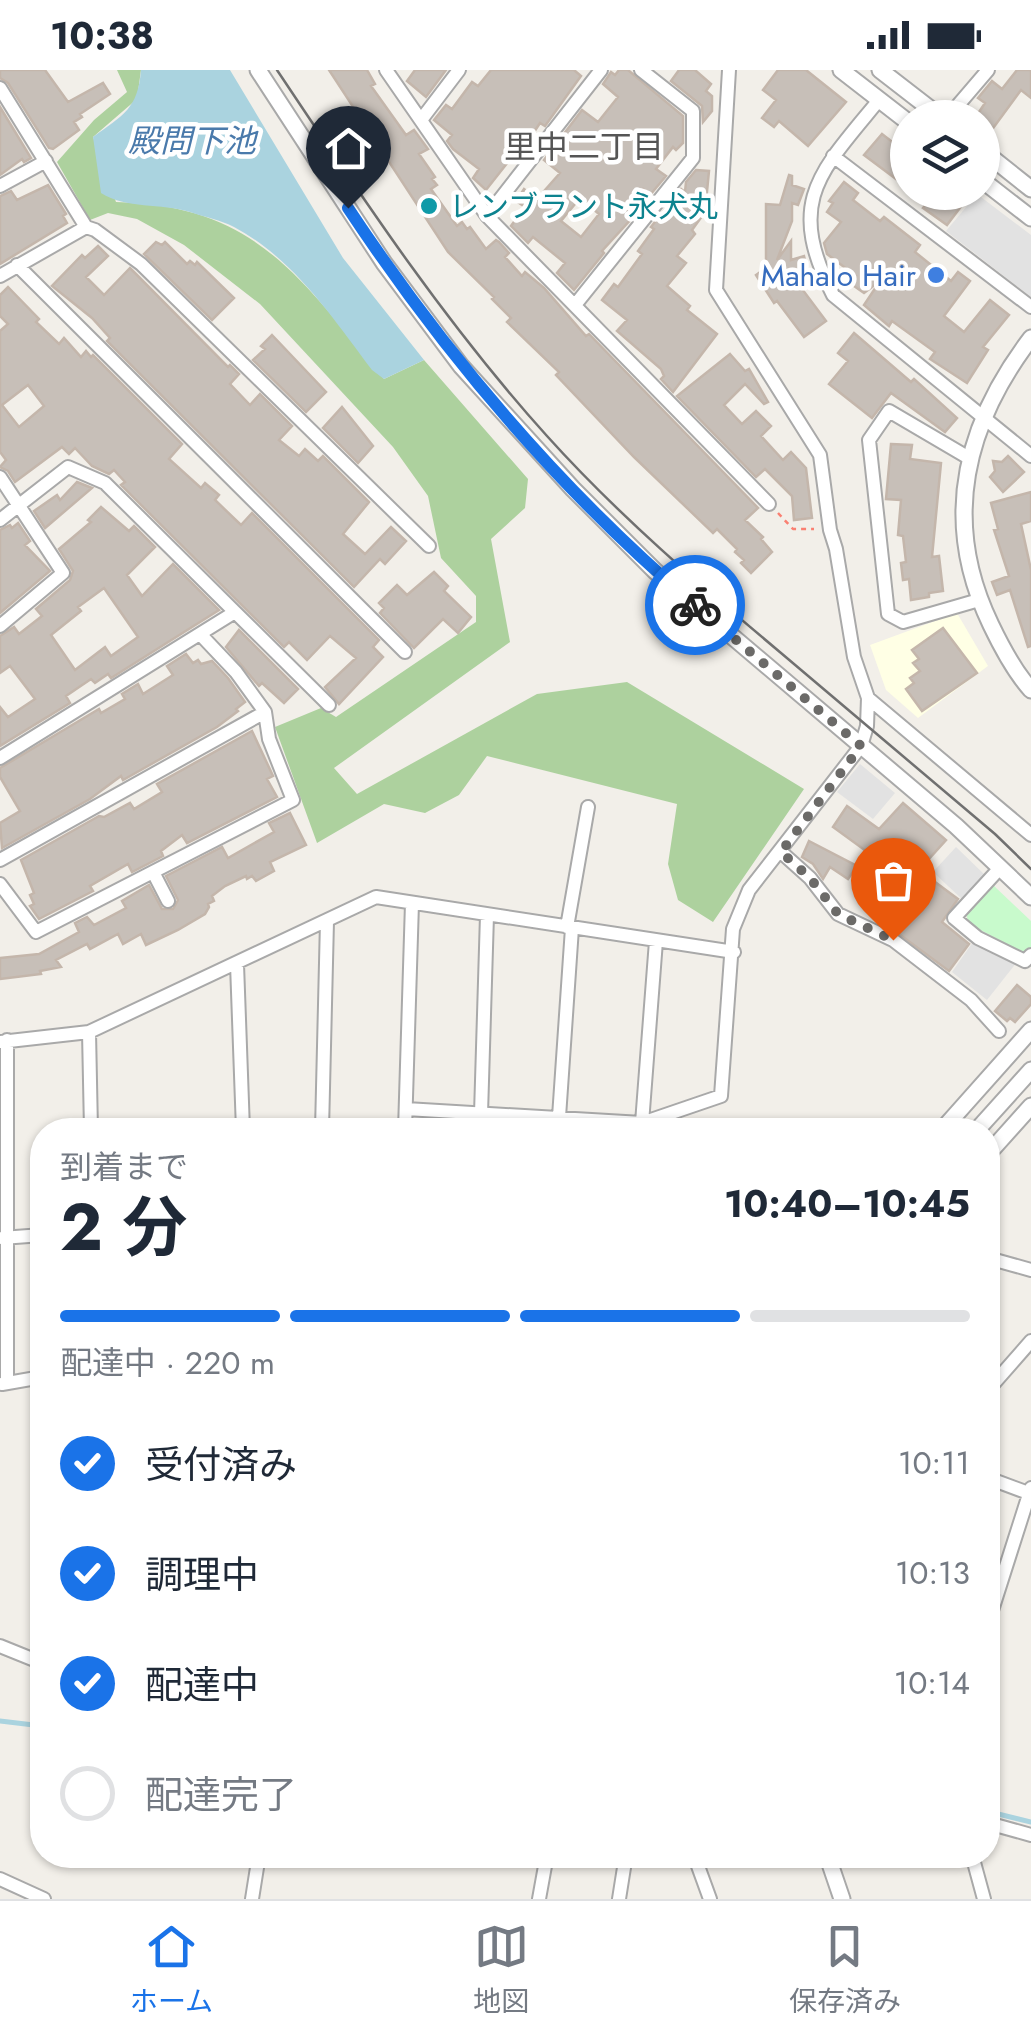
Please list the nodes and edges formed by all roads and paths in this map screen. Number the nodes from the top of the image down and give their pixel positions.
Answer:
1 (258, 70) edge
2 (386, 70) edge
3 (459, 70) edge
4 (601, 70) edge
5 (641, 70) edge
6 (729, 70) edge
7 (841, 70) edge
8 (880, 70) edge
9 (988, 70) edge
10 (0, 88) edge
11 (879, 100) junction
12 (921, 100) edge
13 (961, 100) edge
14 (890, 108) edge
15 (421, 120) junction
16 (834, 156) junction
17 (46, 160) junction
18 (1000, 164) edge
19 (0, 186) edge
20 (1031, 189) edge
21 (1000, 194) edge
22 (486, 216) junction
23 (1031, 218) edge
24 (86, 228) junction
25 (16, 265) junction
26 (0, 276) edge
27 (575, 306) junction
28 (1031, 307) edge
29 (1031, 338) edge
30 (983, 416) junction
31 (1031, 456) edge
32 (968, 458) junction
33 (0, 477) edge
34 (769, 504) joint
35 (19, 506) junction
36 (0, 520) edge
37 (830, 530) junction
38 (430, 546) dead end
39 (978, 600) junction
40 (235, 612) junction
41 (0, 626) edge
42 (200, 634) junction
43 (405, 652) dead end
44 (1031, 690) edge
45 (868, 698) junction
46 (329, 705) dead end
47 (265, 712) junction
48 (861, 746) junction
49 (0, 758) edge
50 (588, 808) dead end
51 (1031, 836) edge
52 (781, 852) junction
53 (0, 860) edge
54 (1000, 868) junction
55 (153, 872) junction
56 (0, 884) edge
57 (1031, 897) edge
58 (168, 901) dead end
59 (412, 903) junction
60 (487, 915) junction
61 (326, 921) junction
62 (570, 927) junction
63 (656, 941) junction
64 (734, 952) junction
65 (1031, 955) edge
66 (237, 964) junction
67 (1031, 1030) edge
68 (998, 1031) dead end
69 (89, 1032) junction
70 (4, 1041) edge
71 (1031, 1070) edge
72 (1031, 1106) edge
73 (406, 1109) junction
74 (481, 1114) junction
75 (91, 1118) edge
76 (243, 1118) edge
77 (322, 1118) edge
78 (406, 1118) edge
79 (559, 1118) joint
80 (642, 1118) edge
81 (657, 1118) edge
82 (953, 1118) edge
83 (988, 1118) edge
84 (1000, 1141) edge
85 (30, 1236) edge
86 (3, 1238) edge
87 (1000, 1261) edge
88 (1031, 1270) edge
89 (1031, 1340) edge
90 (1000, 1376) edge
91 (30, 1379) edge
92 (4, 1384) edge
93 (1000, 1482) edge
94 (1030, 1491) edge
95 (1000, 1585) edge
96 (0, 1646) edge
97 (30, 1658) edge
98 (1000, 1826) edge
99 (1031, 1835) edge
100 (257, 1868) edge
101 (545, 1868) edge
102 (624, 1868) edge
103 (699, 1868) edge
104 (831, 1868) edge
105 (976, 1868) edge
106 (0, 1879) edge
107 (39, 1898) edge
108 (252, 1899) edge
109 (539, 1899) edge
110 (619, 1899) edge
111 (710, 1899) edge
112 (842, 1899) edge
113 (984, 1899) edge

1 - 48 street
2 - 15 street
3 - 15 street
4 - 22 street
5 - 27 street
6 - 37 street
7 - 11 street
8 - 12 street
9 - 13 street
10 - 17 street
11 - 14 street
11 - 16 street
15 - 22 street
16 - 28 street
16 - 30 street
17 - 19 street
17 - 24 street
18 - 20 street
21 - 23 street
22 - 27 street
24 - 25 street
24 - 38 street
25 - 26 street
25 - 43 street
27 - 34 street
29 - 30 street
30 - 31 street
30 - 32 street
32 - 39 street
32 - 39 street
33 - 35 street
34 - 37 path
35 - 36 street
35 - 40 street
35 - 41 street
37 - 45 street
39 - 44 street
40 - 42 street
40 - 46 street
42 - 47 street
42 - 49 street
45 - 48 street
45 - 51 street
47 - 53 street
47 - 55 street
48 - 52 street
48 - 54 street
50 - 62 street
52 - 64 street
52 - 68 street
54 - 57 street
54 - 65 street
55 - 56 street
55 - 58 street
59 - 60 street
59 - 61 street
59 - 73 street
60 - 62 street
60 - 74 street
61 - 66 street
61 - 77 street
62 - 63 street
62 - 79 street
63 - 64 street
63 - 80 street
64 - 81 street
66 - 69 street
66 - 76 street
67 - 82 street
69 - 70 street
69 - 75 street
70 - 86 street
71 - 83 street
72 - 84 street
73 - 74 street
73 - 78 street
74 - 79 street
85 - 86 street
86 - 92 street
87 - 88 street
89 - 90 street
91 - 92 street
93 - 94 street
94 - 95 street
96 - 97 street
98 - 99 street
100 - 108 street
101 - 109 street
102 - 110 street
103 - 111 street
104 - 112 street
105 - 113 street
106 - 107 street

